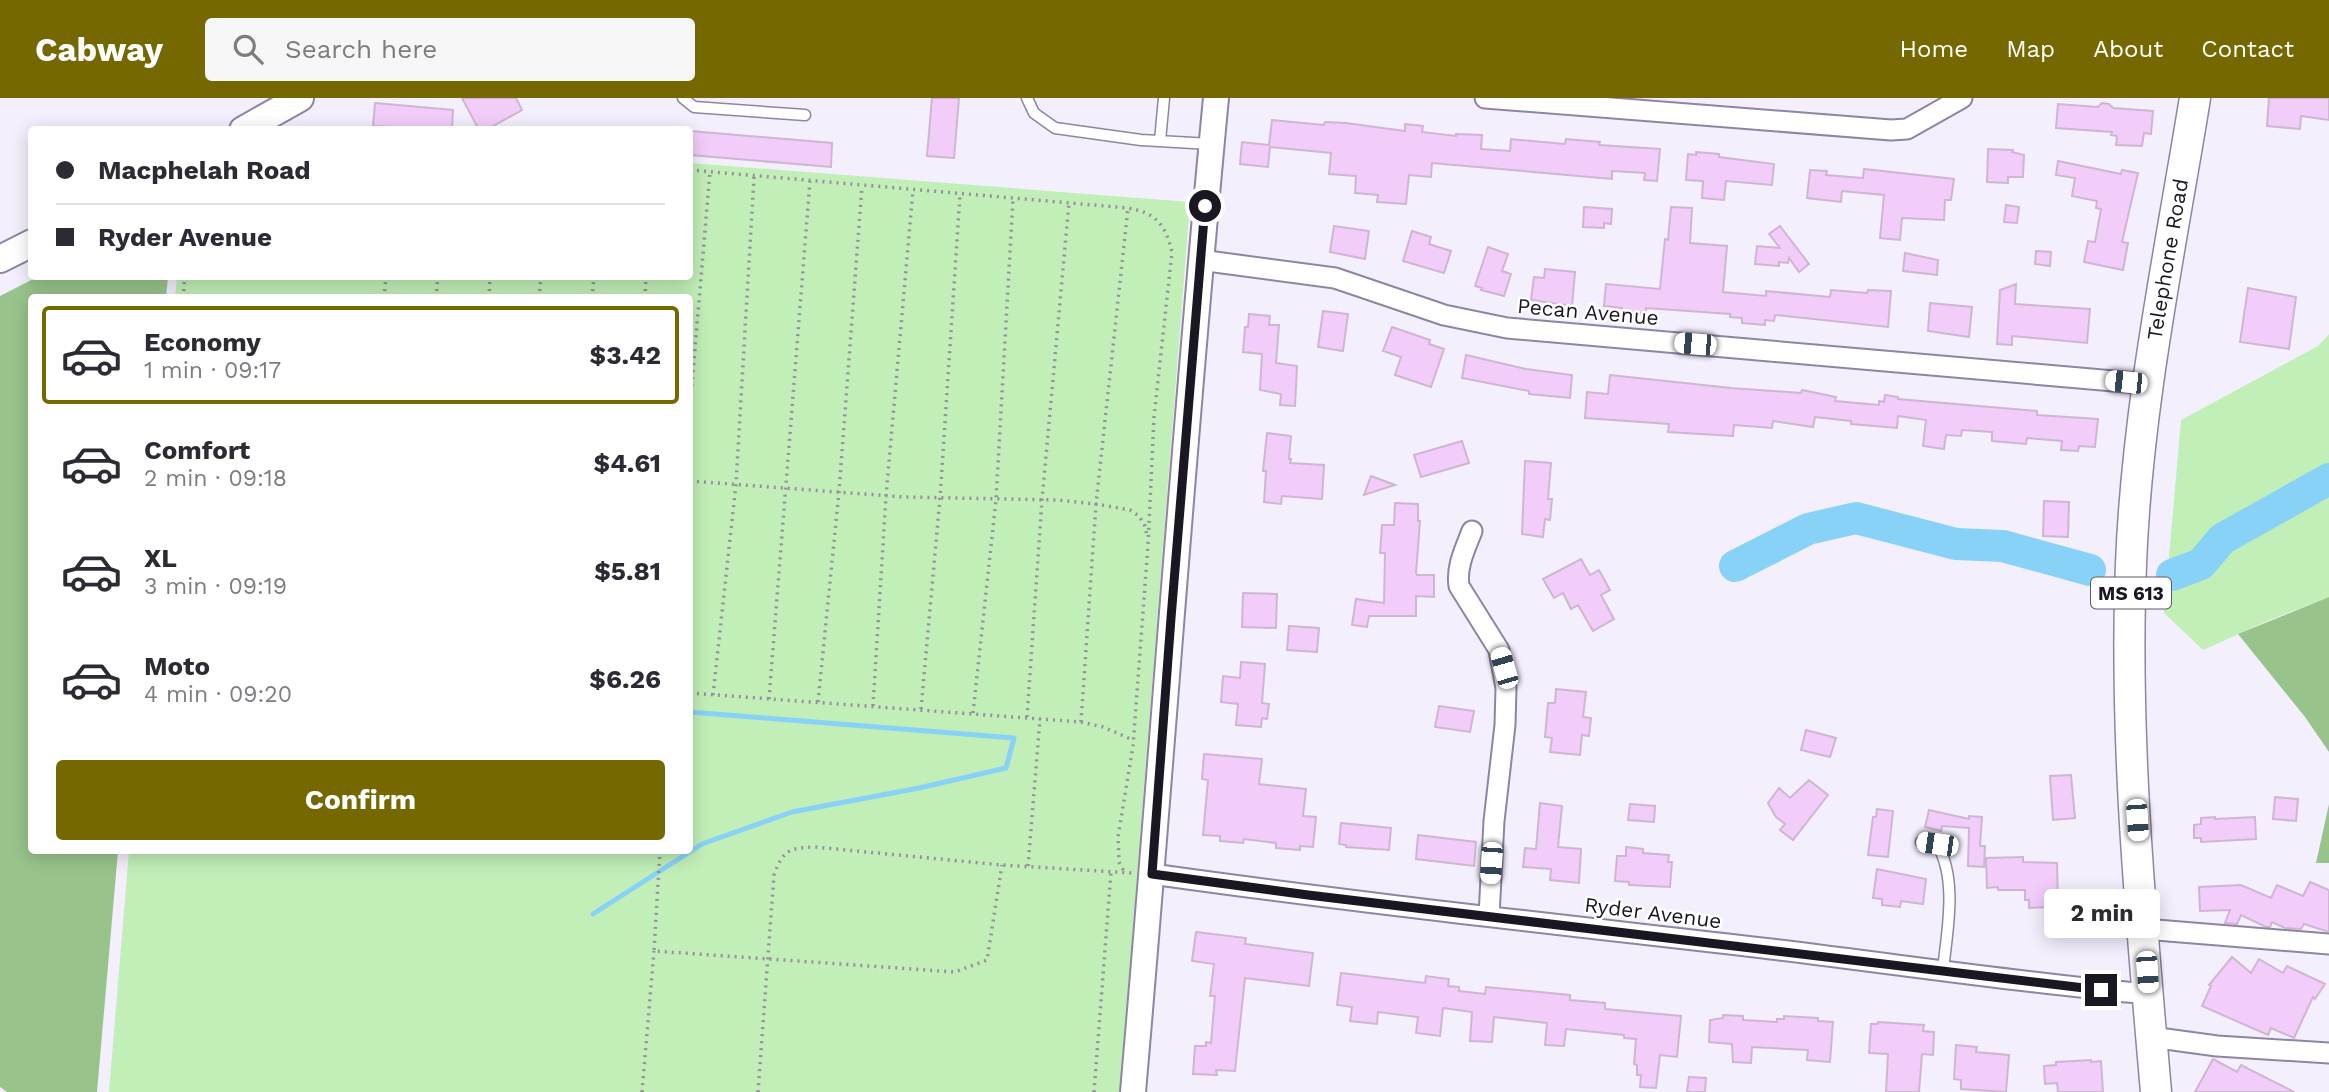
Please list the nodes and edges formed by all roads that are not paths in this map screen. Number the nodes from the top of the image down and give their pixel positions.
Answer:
1 (300, 98) edge
2 (683, 98) edge
3 (1027, 98) edge
4 (1164, 98) edge
5 (1216, 98) edge
6 (1485, 98) edge
7 (1962, 98) edge
8 (2195, 98) edge
9 (805, 114) dead end
10 (250, 126) edge
11 (1160, 141) junction
12 (1211, 144) junction
13 (28, 245) edge
14 (0, 259) edge
15 (1200, 260) junction
16 (2148, 384) junction
17 (1472, 531) dead end
18 (1921, 842) dead end
19 (1152, 874) junction
20 (1489, 916) junction
21 (2144, 929) junction
22 (2329, 944) edge
23 (1943, 970) junction
24 (2148, 994) junction
25 (2151, 1037) junction
26 (2329, 1053) edge
27 (1133, 1092) edge
28 (2156, 1092) edge

1 - 10 main road
2 - 9 lane
3 - 11 lane
4 - 11 lane
5 - 12 street
6 - 7 street
8 - 16 main road, Telephone Road / MS 613
11 - 12 lane
12 - 15 street
13 - 14 main road
15 - 16 street, Pecan Avenue
15 - 19 street
16 - 21 main road, Telephone Road / MS 613
17 - 20 street
18 - 23 lane
19 - 20 street, Ryder Avenue
19 - 27 street
20 - 23 street, Ryder Avenue
21 - 22 street
21 - 24 main road, Telephone Road / MS 613
23 - 24 street, Ryder Avenue
24 - 25 main road, Telephone Road / MS 613
25 - 26 street
25 - 28 main road, Telephone Road / MS 613

